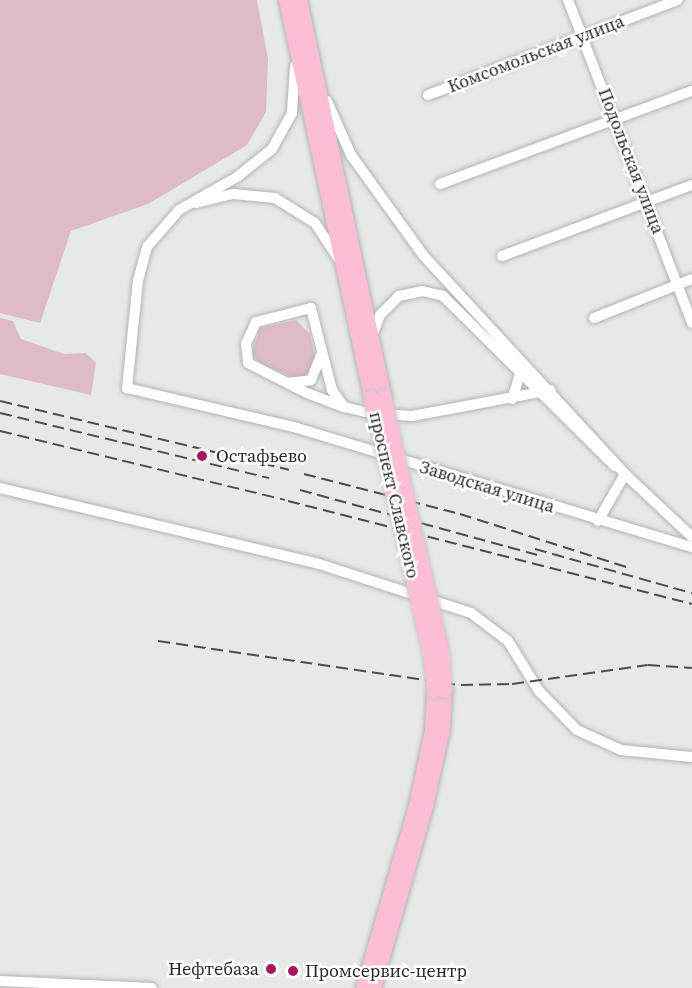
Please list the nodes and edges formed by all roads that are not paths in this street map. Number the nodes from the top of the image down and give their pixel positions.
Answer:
1 (286, 0) edge
2 (300, 0) edge
3 (568, 0) edge
4 (678, 0) edge
5 (582, 36) junction
6 (301, 41) junction
7 (692, 91) edge
8 (428, 95) dead end
9 (616, 120) junction
10 (440, 184) dead end
11 (692, 185) edge
12 (647, 203) junction
13 (187, 205) junction
14 (502, 256) dead end
15 (344, 269) junction
16 (692, 279) edge
17 (678, 284) junction
18 (594, 318) dead end
19 (692, 323) edge
20 (371, 344) junction
21 (322, 352) junction
22 (521, 371) junction
23 (285, 383) junction
24 (546, 391) junction
25 (378, 397) junction
26 (512, 399) junction
27 (344, 407) junction
28 (625, 474) junction
29 (0, 488) edge
30 (598, 521) junction
31 (692, 537) edge
32 (692, 547) edge
33 (439, 691) junction
34 (692, 757) edge
35 (0, 981) edge
36 (152, 988) edge
37 (363, 988) edge
38 (374, 988) edge

1 - 6 main road, проспект Славского
2 - 6 main road, проспект Славского
3 - 5 street, Подольская улица
4 - 5 street, Комсомольская улица
5 - 8 street, Комсомольская улица
5 - 9 street, Подольская улица
6 - 13 street
6 - 15 main road, проспект Славского
6 - 20 main road, проспект Славского
6 - 24 street
7 - 9 street
9 - 10 street
9 - 12 street, Подольская улица
11 - 12 street
12 - 14 street
12 - 17 street, Подольская улица
13 - 15 street
13 - 30 street, Заводская улица
15 - 25 main road, проспект Славского
16 - 17 street
17 - 18 street
17 - 19 street, Подольская улица
20 - 22 street
20 - 25 main road, проспект Славского
21 - 23 street
21 - 23 street
21 - 27 street
22 - 24 street
22 - 26 street
23 - 27 street
24 - 26 street
24 - 28 street
25 - 33 main road, проспект Славского, bridge
26 - 27 street
28 - 30 street
28 - 31 street
29 - 34 street
30 - 32 street, Заводская улица
33 - 37 main road, проспект Славского
33 - 38 main road, проспект Славского
35 - 36 street

